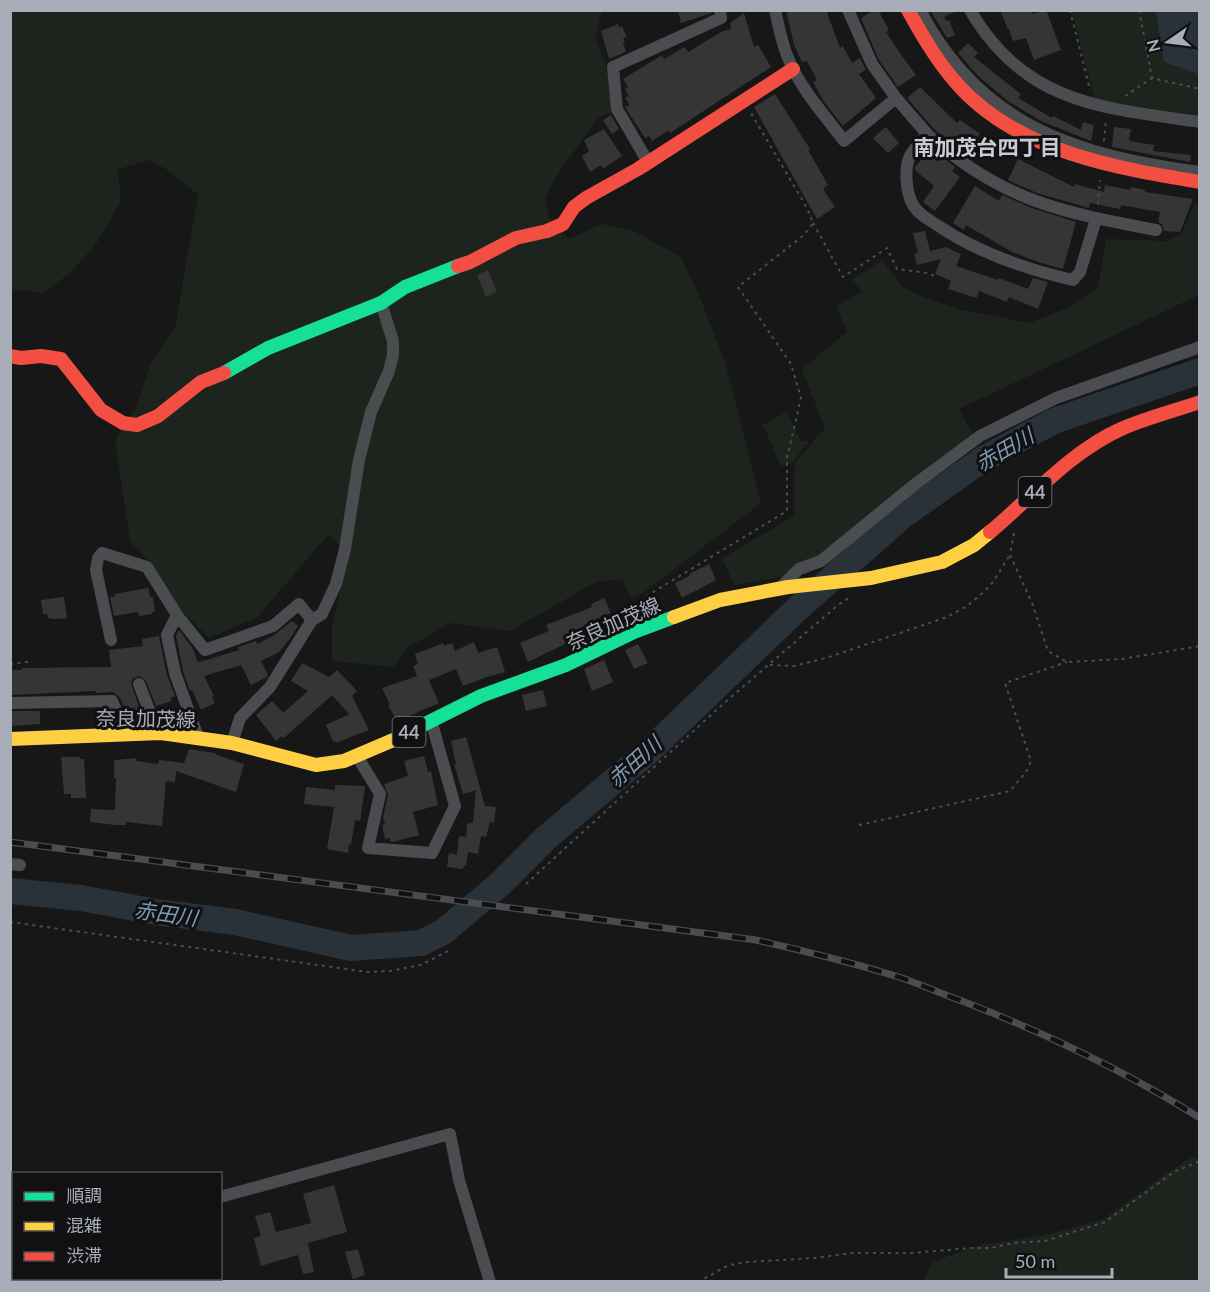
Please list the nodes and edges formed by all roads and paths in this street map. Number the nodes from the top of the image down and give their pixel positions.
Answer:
1 (720, 10) edge
2 (775, 10) edge
3 (848, 10) edge
4 (908, 10) edge
5 (920, 10) edge
6 (970, 10) edge
7 (1070, 10) edge
8 (1139, 10) edge
9 (793, 69) junction
10 (1152, 78) junction
11 (1200, 89) edge
12 (896, 98) junction
13 (743, 100) junction
14 (1092, 105) junction
15 (1107, 109) junction
16 (1200, 122) edge
17 (928, 135) junction
18 (1102, 152) junction
19 (648, 162) junction
20 (1200, 172) edge
21 (1101, 175) dead end
22 (1200, 182) edge
23 (1096, 219) junction
24 (813, 224) junction
25 (1156, 230) dead end
26 (936, 278) dead end
27 (381, 303) junction
28 (1200, 347) edge
29 (10, 356) edge
30 (1200, 402) edge
31 (1014, 512) junction
32 (1010, 555) junction
33 (784, 588) junction
34 (855, 595) dead end
35 (177, 615) junction
36 (312, 620) junction
37 (619, 625) dead end
38 (111, 640) dead end
39 (1200, 646) edge
40 (28, 662) dead end
41 (1067, 662) junction
42 (10, 664) edge
43 (770, 665) junction
44 (139, 684) dead end
45 (10, 703) edge
46 (431, 720) junction
47 (158, 734) junction
48 (127, 735) junction
49 (198, 737) junction
50 (10, 739) edge
51 (232, 743) junction
52 (357, 756) junction
53 (860, 825) dead end
54 (526, 884) dead end
55 (10, 922) edge
56 (448, 951) dead end
57 (1200, 1161) edge
58 (222, 1196) edge
59 (490, 1281) edge
60 (698, 1281) edge

1 - 19 street
2 - 9 street
3 - 12 street
4 - 22 main road
5 - 18 street
6 - 14 street
7 - 14 path
8 - 10 path
9 - 12 street
9 - 13 main road
10 - 11 path
10 - 15 path
12 - 17 street
13 - 19 main road
13 - 24 path
14 - 15 street
15 - 16 street
15 - 18 path
17 - 23 street
17 - 23 street
18 - 20 street
19 - 27 main road
21 - 23 path
23 - 25 street
24 - 26 path
24 - 37 path
27 - 29 main road
27 - 36 street
28 - 33 street
30 - 31 main road, 奈良加茂線 / 44
31 - 32 path
31 - 33 main road, 奈良加茂線 / 44
32 - 41 path
32 - 43 path
33 - 46 main road, 奈良加茂線 / 44
34 - 43 path
35 - 36 street
35 - 38 street
35 - 49 street
36 - 51 street
39 - 41 path
40 - 42 path
41 - 53 path
43 - 54 path
44 - 47 street
45 - 48 street
46 - 52 main road, 奈良加茂線 / 44
46 - 52 street
47 - 48 main road, 奈良加茂線 / 44
47 - 49 main road, 奈良加茂線 / 44
48 - 50 main road, 奈良加茂線 / 44
49 - 51 main road, 奈良加茂線 / 44
51 - 52 main road, 奈良加茂線 / 44
55 - 56 path
57 - 60 path
58 - 59 street

